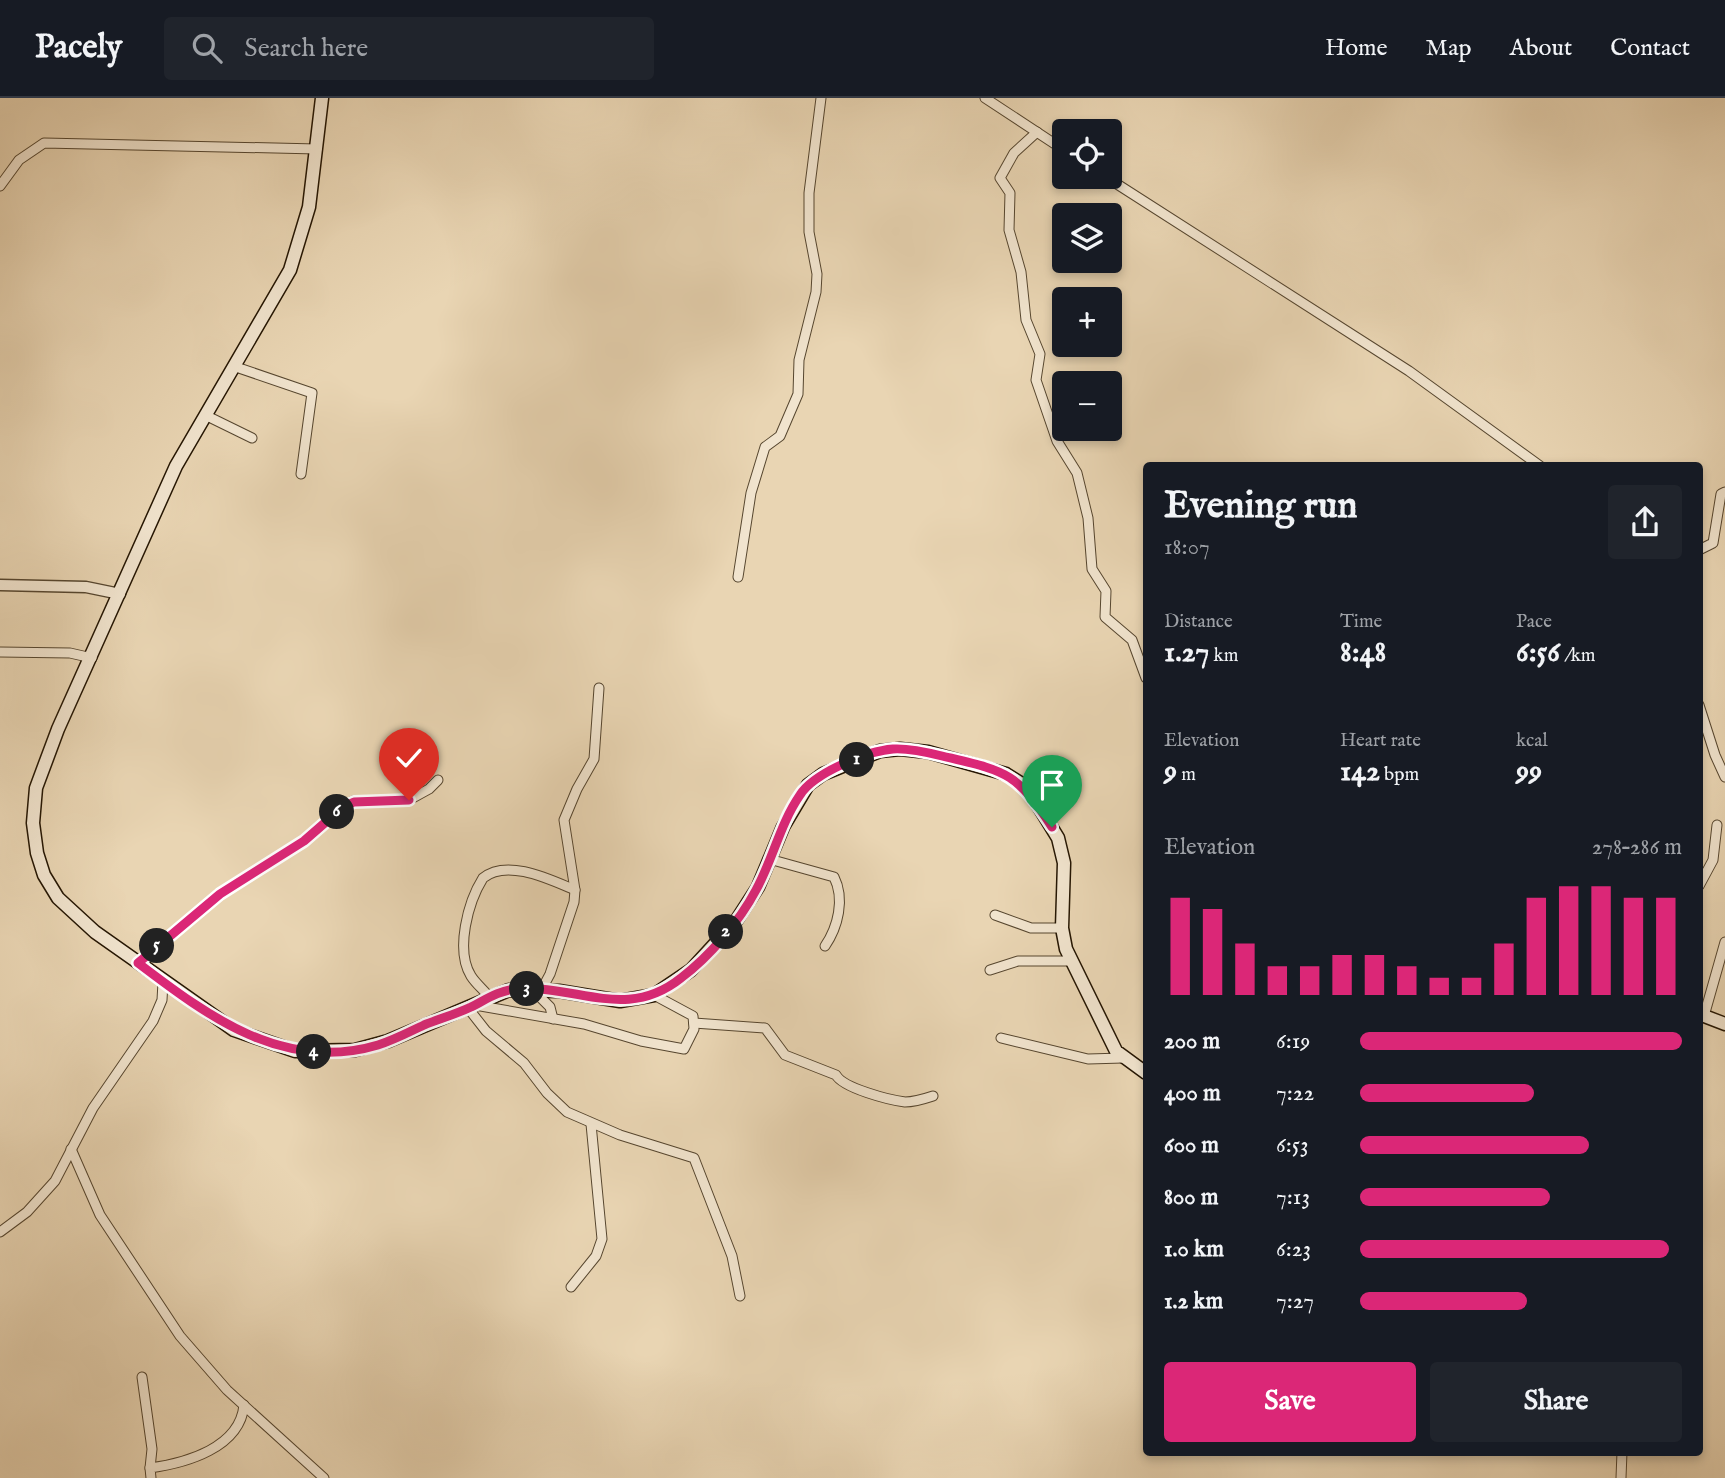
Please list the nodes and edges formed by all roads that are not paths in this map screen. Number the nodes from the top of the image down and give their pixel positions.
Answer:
1 (322, 98) edge
2 (821, 98) edge
3 (985, 98) edge
4 (1037, 132) junction
5 (1052, 142) edge
6 (317, 149) junction
7 (0, 186) edge
8 (1122, 187) edge
9 (233, 366) junction
10 (205, 415) junction
11 (253, 439) dead end
12 (1534, 462) edge
13 (301, 474) dead end
14 (1725, 492) edge
15 (1703, 548) edge
16 (738, 577) dead end
17 (0, 585) edge
18 (120, 594) junction
19 (0, 652) edge
20 (92, 658) junction
21 (1143, 670) edge
22 (600, 688) dead end
23 (1703, 718) edge
24 (1725, 777) edge
25 (438, 780) dead end
26 (1717, 825) dead end
27 (769, 859) junction
28 (1703, 879) edge
29 (575, 890) junction
30 (995, 915) dead end
31 (1062, 928) junction
32 (1725, 942) edge
33 (825, 946) dead end
34 (1070, 961) junction
35 (138, 963) junction
36 (989, 970) dead end
37 (163, 982) junction
38 (537, 989) junction
39 (654, 995) junction
40 (490, 998) junction
41 (472, 1007) junction
42 (1703, 1009) edge
43 (1703, 1016) edge
44 (553, 1019) junction
45 (694, 1023) junction
46 (1725, 1024) edge
47 (1001, 1038) dead end
48 (1123, 1058) junction
49 (1143, 1071) edge
50 (933, 1096) dead end
51 (592, 1124) junction
52 (71, 1149) junction
53 (0, 1232) edge
54 (571, 1287) dead end
55 (740, 1297) dead end
56 (142, 1377) dead end
57 (244, 1405) junction
58 (1622, 1456) edge
59 (150, 1473) edge
60 (324, 1478) edge
61 (1621, 1478) edge

1 - 6 main road
2 - 16 street
3 - 4 street
4 - 5 street
4 - 21 street
6 - 7 street
6 - 9 main road
8 - 12 street
9 - 10 main road
9 - 13 street
10 - 11 street
10 - 18 main road
14 - 15 street
17 - 18 street
18 - 20 main road
19 - 20 street
20 - 35 main road
22 - 29 street
23 - 24 street
25 - 35 street
26 - 28 street
27 - 31 main road
27 - 33 street
27 - 39 main road
29 - 38 street
29 - 40 street
30 - 31 street
31 - 34 main road
32 - 42 street
34 - 36 street
34 - 48 main road
35 - 37 main road
37 - 41 main road
37 - 52 street
38 - 39 main road
38 - 40 main road
38 - 44 street
39 - 45 street
40 - 41 main road
41 - 44 street
41 - 51 street
43 - 46 main road
44 - 45 street
45 - 50 street
47 - 48 street
48 - 49 main road
51 - 54 street
51 - 55 street
52 - 53 street
52 - 57 street
56 - 59 street
57 - 59 street
57 - 60 street
58 - 61 street

